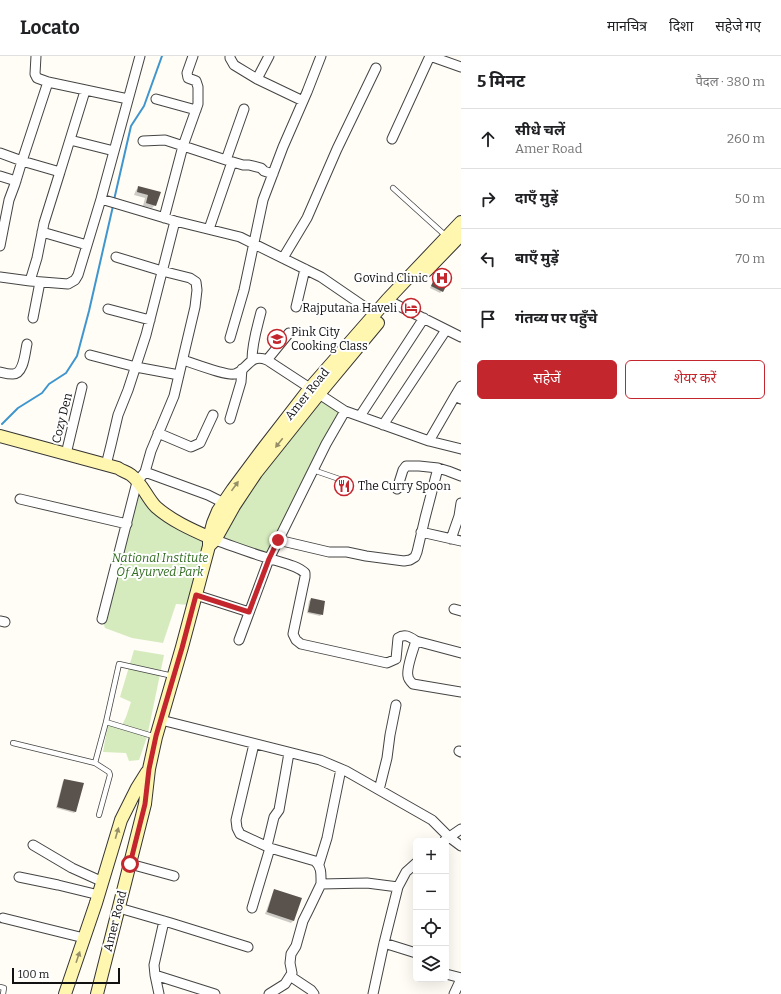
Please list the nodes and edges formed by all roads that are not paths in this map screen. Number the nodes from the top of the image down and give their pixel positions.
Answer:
1 (36, 56) edge
2 (140, 56) edge
3 (193, 56) edge
4 (230, 56) edge
5 (269, 56) edge
6 (321, 56) edge
7 (430, 56) edge
8 (461, 67) edge
9 (376, 68) dead end
10 (257, 79) junction
11 (48, 82) junction
12 (85, 90) junction
13 (128, 99) junction
14 (156, 99) dead end
15 (303, 102) junction
16 (244, 109) dead end
17 (196, 110) junction
18 (392, 139) dead end
19 (70, 140) junction
20 (143, 141) dead end
21 (183, 146) junction
22 (114, 151) junction
23 (0, 153) edge
24 (22, 161) junction
25 (229, 161) junction
26 (60, 172) junction
27 (273, 174) junction
28 (0, 176) edge
29 (16, 181) junction
30 (393, 188) dead end
31 (101, 199) junction
32 (164, 218) junction
33 (175, 221) junction
34 (461, 222) edge
35 (2, 223) edge
36 (209, 229) junction
37 (42, 232) junction
38 (461, 234) edge
39 (447, 236) junction
40 (254, 244) junction
41 (87, 245) junction
42 (0, 246) edge
43 (116, 257) dead end
44 (283, 258) junction
45 (305, 269) junction
46 (162, 271) junction
47 (0, 277) edge
48 (30, 281) junction
49 (40, 282) junction
50 (391, 302) junction
51 (296, 307) dead end
52 (108, 309) dead end
53 (261, 312) dead end
54 (375, 314) junction
55 (33, 318) dead end
56 (424, 318) junction
57 (150, 320) junction
58 (446, 330) junction
59 (289, 333) dead end
60 (461, 337) edge
61 (230, 338) dead end
62 (27, 344) dead end
63 (90, 355) dead end
64 (183, 360) junction
65 (252, 360) junction
66 (267, 360) junction
67 (136, 367) junction
68 (242, 369) junction
69 (0, 372) edge
70 (179, 375) junction
71 (461, 386) edge
72 (82, 387) dead end
73 (314, 391) junction
74 (458, 397) edge
75 (345, 411) junction
76 (213, 415) dead end
77 (360, 416) junction
78 (230, 419) dead end
79 (382, 425) junction
80 (158, 433) junction
81 (3, 437) edge
82 (429, 441) junction
83 (461, 449) edge
84 (66, 454) junction
85 (106, 465) junction
86 (438, 468) junction
87 (313, 470) junction
88 (145, 472) junction
89 (461, 476) edge
90 (138, 482) junction
91 (348, 482) dead end
92 (398, 490) dead end
93 (20, 499) dead end
94 (224, 503) junction
95 (461, 503) edge
96 (127, 524) junction
97 (421, 532) junction
98 (452, 539) junction
99 (278, 540) junction
100 (211, 541) junction
101 (461, 541) edge
102 (269, 559) junction
103 (196, 595) junction
104 (249, 612) junction
105 (102, 619) dead end
106 (239, 640) dead end
107 (416, 641) junction
108 (461, 653) edge
109 (174, 676) junction
110 (461, 692) edge
111 (396, 705) dead end
112 (161, 720) junction
113 (106, 722) junction
114 (156, 736) junction
115 (13, 743) dead end
116 (254, 744) junction
117 (289, 753) junction
118 (95, 763) junction
119 (149, 769) junction
120 (341, 769) junction
121 (379, 790) junction
122 (99, 814) dead end
123 (461, 829) edge
124 (446, 838) edge
125 (448, 838) edge
126 (449, 840) edge
127 (32, 845) dead end
128 (461, 846) edge
129 (269, 847) junction
130 (130, 864) junction
131 (319, 864) junction
132 (413, 866) edge
133 (174, 876) dead end
134 (19, 877) dead end
135 (103, 882) junction
136 (321, 884) junction
137 (398, 887) junction
138 (99, 895) junction
139 (118, 908) junction
140 (252, 908) dead end
141 (3, 918) dead end
142 (164, 921) junction
143 (84, 938) junction
144 (384, 943) junction
145 (248, 947) dead end
146 (413, 952) edge
147 (155, 975) junction
148 (449, 975) edge
149 (290, 976) junction
150 (461, 979) edge
151 (0, 987) edge
152 (3, 994) edge
153 (65, 994) edge
154 (97, 994) edge
155 (159, 994) edge
156 (215, 994) edge
157 (269, 994) edge
158 (314, 994) edge
159 (373, 994) edge
160 (454, 994) edge

1 - 11 street
2 - 13 street
3 - 17 street
4 - 10 street
5 - 10 street
6 - 15 street
7 - 8 street
7 - 18 street
9 - 44 street
10 - 15 street
11 - 12 street
11 - 24 street
12 - 13 street
12 - 19 street
13 - 22 street
14 - 17 street
15 - 27 street
16 - 25 street
17 - 21 street
19 - 22 street
19 - 26 street
20 - 21 street
21 - 25 street
21 - 32 street
22 - 31 street
23 - 24 street
24 - 26 street
24 - 29 street
25 - 27 street
25 - 36 street
26 - 37 street
27 - 40 street
28 - 29 street
29 - 35 street
30 - 39 lane
31 - 32 street
31 - 41 street
32 - 33 street
33 - 36 street
33 - 46 street
34 - 39 main road, Amer Road
35 - 42 street
36 - 40 street
37 - 41 street
37 - 48 street
38 - 50 main road, Amer Road
39 - 50 main road, Amer Road
40 - 44 street
40 - 61 street
41 - 49 street
43 - 46 street
44 - 45 street
45 - 51 street
45 - 54 street
46 - 57 street
46 - 64 street
47 - 48 street
48 - 49 street
49 - 55 street
50 - 54 main road, Amer Road
50 - 56 street
50 - 73 main road, Amer Road
52 - 57 street
53 - 65 street
54 - 73 main road, Amer Road
56 - 58 street
56 - 77 street
57 - 67 street
58 - 60 street
58 - 79 street
59 - 66 street
62 - 69 street
63 - 67 street
64 - 68 street
64 - 70 street
65 - 66 street
65 - 68 street
66 - 73 street
67 - 70 street
67 - 85 street
68 - 78 street
70 - 80 street
71 - 74 street
72 - 84 street, Cozy Den
73 - 75 street
94 -> 73 main road, Amer Road
73 -> 100 main road, Amer Road
74 - 82 street
75 - 77 street
75 - 87 street
76 - 80 street
77 - 79 street
79 - 82 street
80 - 88 street
81 - 84 main road
82 - 83 street
84 - 85 main road
85 - 90 main road
86 - 89 street
86 - 92 street
86 - 97 street
87 - 91 lane
87 - 99 street
88 - 90 street
88 - 94 street
90 - 96 street
90 - 100 main road
93 - 96 street
94 - 100 main road, Amer Road
95 - 98 street
96 - 105 street
97 - 98 street
97 - 99 street
98 - 101 street
99 - 102 street
100 - 102 street
100 - 103 main road, Amer Road
102 - 104 street
102 - 107 street
103 - 104 street
103 - 109 main road, Amer Road
104 - 106 street
107 - 108 street
107 - 110 street
109 - 112 main road, Amer Road
109 - 113 lane
111 - 121 street
112 - 114 main road, Amer Road
112 - 116 street
113 - 114 lane
113 - 118 lane
114 - 119 main road, Amer Road
115 - 118 lane
116 - 117 street
116 - 129 street
117 - 120 street
117 - 129 street
118 - 122 lane
119 - 130 main road, Amer Road
135 -> 119 main road
120 - 121 street
120 - 131 street
121 - 124 street
123 - 125 street
126 - 128 street
127 - 135 street
129 - 131 street
129 - 140 street
130 - 133 street
130 - 139 main road, Amer Road
131 - 136 street
132 - 137 street
134 - 138 street
135 - 138 main road
136 - 137 street
136 - 149 street
137 - 144 street
138 - 143 main road
139 - 142 street
139 - 154 main road, Amer Road
141 - 143 street
142 - 145 street
142 - 147 street
153 -> 143 main road
144 - 146 street
144 - 159 street
147 - 155 street
147 - 156 street
148 - 150 street
149 - 157 street
149 - 158 street
150 - 160 street
151 - 152 lane

